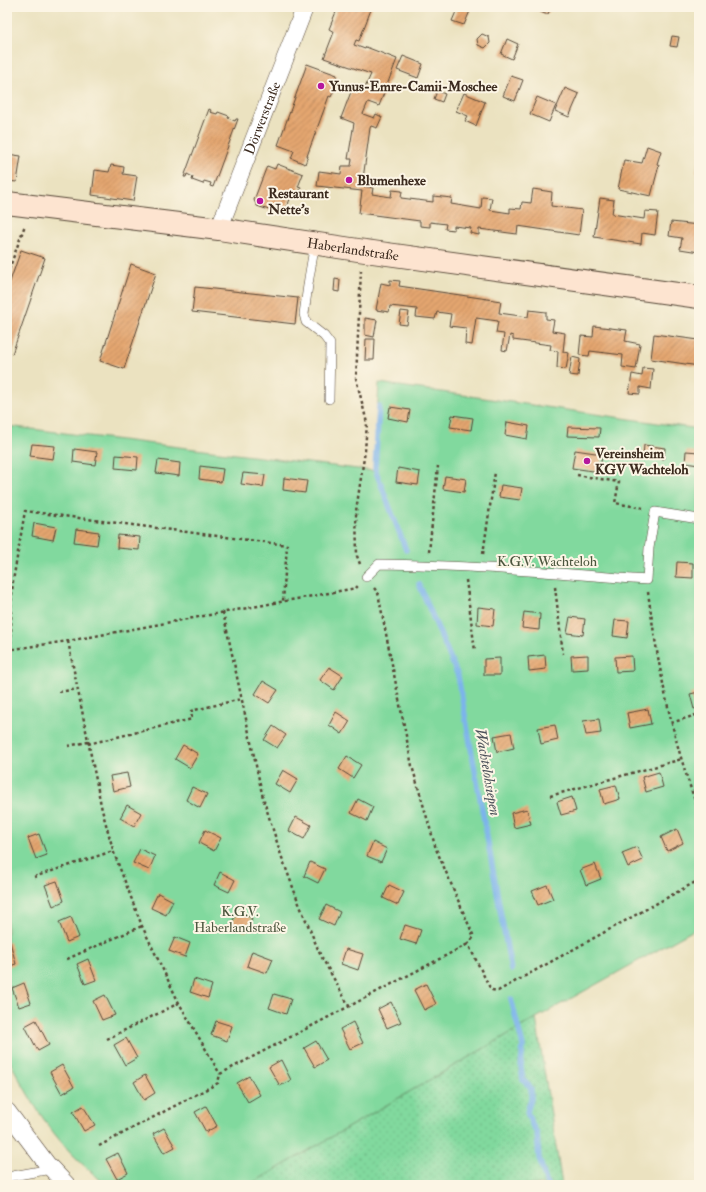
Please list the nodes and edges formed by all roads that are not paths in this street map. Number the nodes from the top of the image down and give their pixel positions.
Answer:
1 (305, 7) edge
2 (7, 203) edge
3 (219, 229) junction
4 (315, 243) junction
5 (699, 297) edge
6 (329, 399) dead end
7 (699, 519) edge
8 (366, 577) road end
9 (7, 1111) edge
10 (51, 1169) junction
11 (7, 1177) edge
12 (67, 1185) edge

1 - 3 street, Dörwerstraße
2 - 3 street, Haberlandstraße
3 - 4 street, Haberlandstraße
4 - 5 street, Haberlandstraße
4 - 6 lane
7 - 8 lane
9 - 10 street
10 - 11 lane
10 - 12 street

